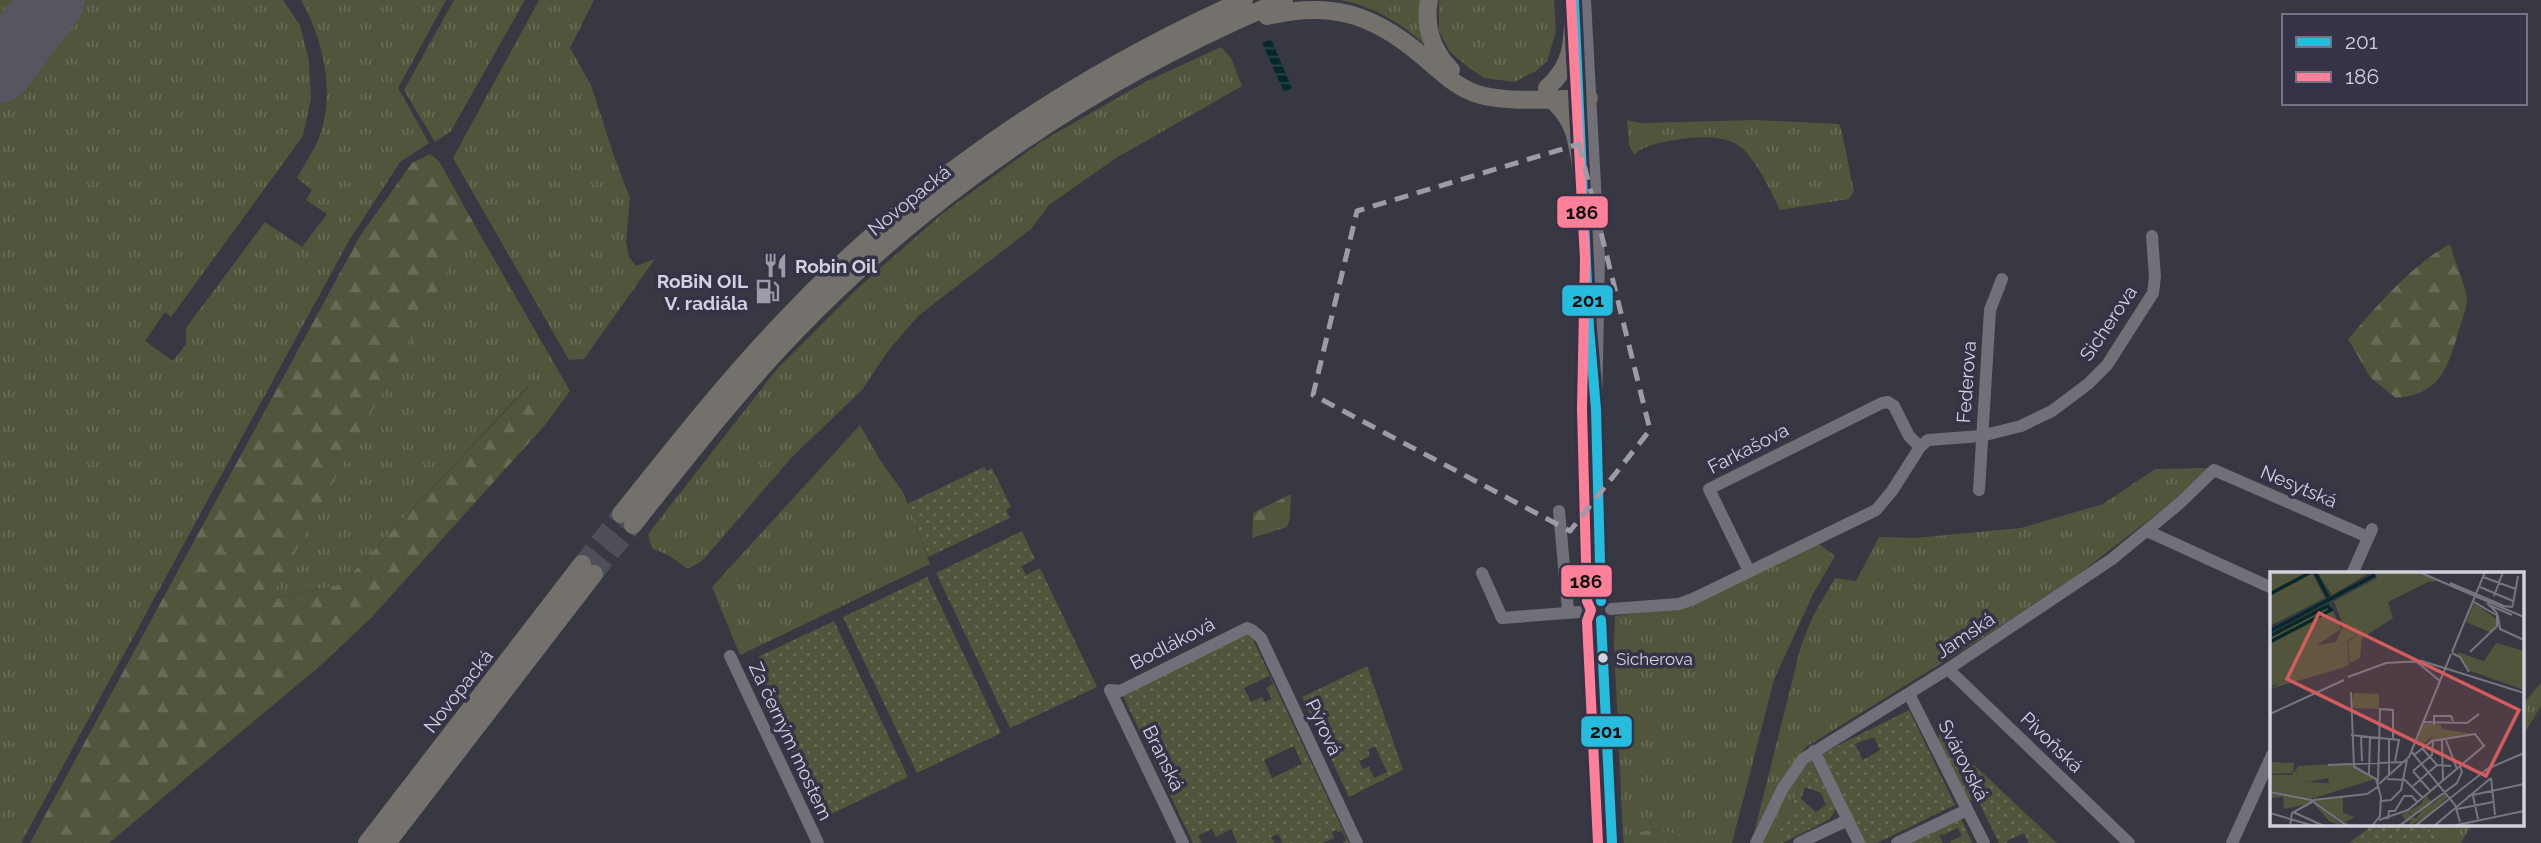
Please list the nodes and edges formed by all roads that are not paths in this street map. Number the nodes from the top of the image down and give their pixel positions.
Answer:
1 (1244, 0) edge
2 (1284, 0) edge
3 (1429, 0) edge
4 (1577, 1) edge
5 (1219, 29) junction
6 (1584, 93) junction
7 (1549, 94) junction
8 (1583, 180) junction
9 (2152, 236) dead end
10 (2003, 279) dead end
11 (1596, 408) junction
12 (1982, 436) junction
13 (1920, 447) junction
14 (2214, 470) joint
15 (1979, 490) dead end
16 (1559, 511) dead end
17 (2147, 531) junction
18 (1749, 571) junction
19 (2352, 572) edge
20 (1482, 573) dead end
21 (2270, 587) edge
22 (1601, 610) junction
23 (1568, 611) junction
24 (1252, 629) joint
25 (730, 656) dead end
26 (1948, 669) junction
27 (1110, 691) joint
28 (1909, 694) junction
29 (1814, 751) junction
30 (2270, 759) edge
31 (1967, 810) junction
32 (1848, 820) junction
33 (367, 843) edge
34 (387, 843) edge
35 (818, 843) edge
36 (1183, 843) edge
37 (1357, 843) edge
38 (1612, 843) edge
39 (1756, 843) edge
40 (1799, 843) edge
41 (1859, 843) edge
42 (1897, 843) edge
43 (1984, 843) edge
44 (2129, 843) edge
45 (2232, 843) edge

1 - 5 highway, Novopacká
2 - 5 highway, Novopacká
3 - 7 highway
4 - 6 street
4 - 7 highway
5 - 7 highway
6 - 7 highway
6 - 8 street
6 - 11 street
7 - 8 highway
8 - 11 street
9 - 12 street, Sicherova
10 - 12 street, Federova
11 - 22 street
12 - 13 street, Sicherova
12 - 15 street, Federova
13 - 18 street
13 - 18 street, Farkašova
14 - 17 street, Jamská
14 - 19 street, Nesytská
16 - 23 street
17 - 21 street
17 - 26 street, Jamská
18 - 22 street
20 - 23 street
22 - 23 street
22 - 38 street
24 - 27 street, Bodláková
24 - 37 street, Pýrová
25 - 35 street, Za černým mostem
26 - 28 street, Jamská
26 - 44 street, Pivoňská
27 - 36 street, Branská
28 - 29 street, Jamská
28 - 31 street, Svárovská
29 - 32 street
29 - 39 street, Jamská
30 - 45 street
31 - 42 street
31 - 43 street, Svárovská
32 - 40 street
32 - 41 street
33 - 34 highway, Novopacká

